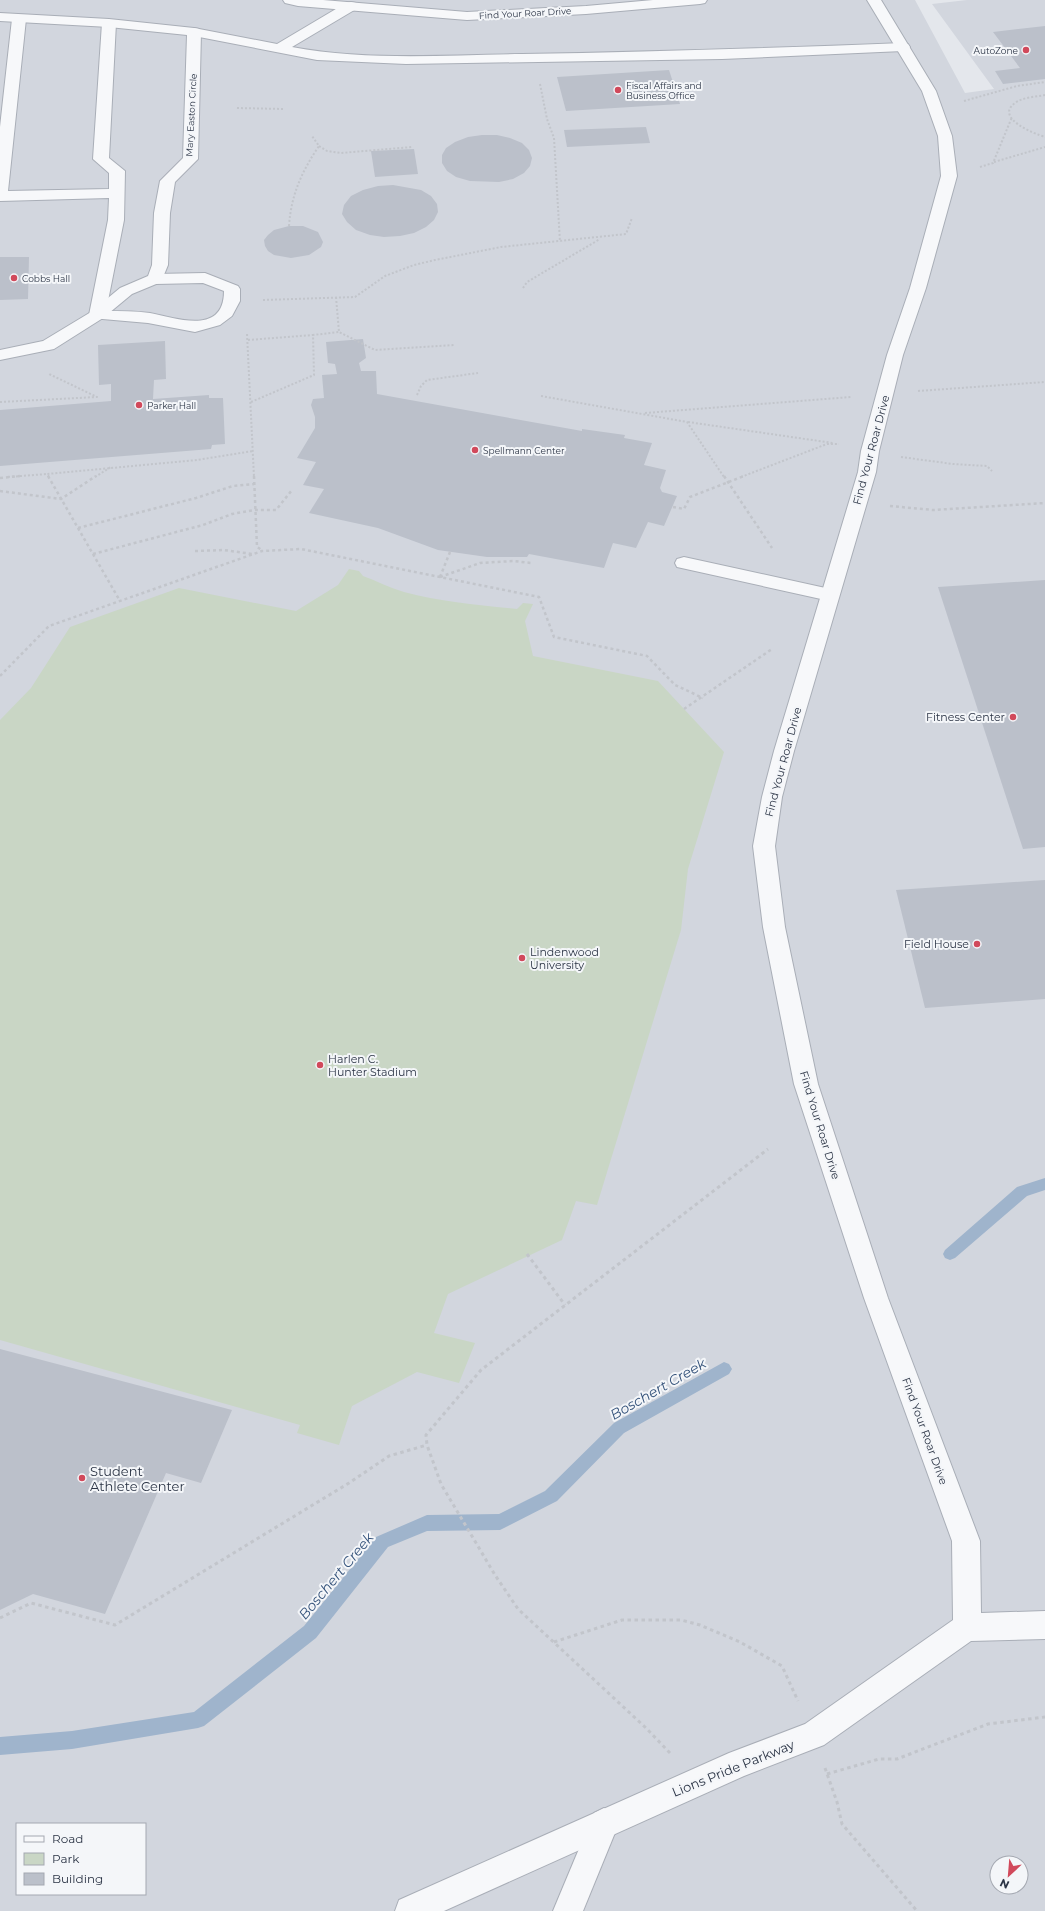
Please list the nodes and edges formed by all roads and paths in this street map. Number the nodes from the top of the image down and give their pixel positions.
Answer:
1 (290, 0) edge
2 (335, 0) edge
3 (700, 0) edge
4 (874, 0) edge
5 (351, 6) junction
6 (0, 17) edge
7 (19, 19) junction
8 (109, 23) junction
9 (194, 32) junction
10 (903, 47) junction
11 (279, 50) junction
12 (538, 78) dead end
13 (1045, 82) edge
14 (1045, 95) edge
15 (961, 102) dead end
16 (237, 108) dead end
17 (284, 109) dead end
18 (1012, 116) junction
19 (312, 136) dead end
20 (1045, 137) edge
21 (319, 146) junction
22 (412, 147) dead end
23 (1045, 147) edge
24 (993, 163) junction
25 (980, 167) dead end
26 (116, 192) junction
27 (0, 196) edge
28 (632, 218) dead end
29 (289, 226) dead end
30 (603, 237) junction
31 (560, 242) junction
32 (155, 279) junction
33 (523, 288) dead end
34 (336, 297) junction
35 (232, 301) junction
36 (97, 315) junction
37 (247, 328) dead end
38 (339, 332) junction
39 (314, 335) junction
40 (248, 340) junction
41 (454, 345) dead end
42 (0, 355) edge
43 (478, 373) dead end
44 (48, 374) dead end
45 (1045, 382) edge
46 (918, 391) dead end
47 (417, 395) dead end
48 (541, 396) dead end
49 (851, 397) dead end
50 (0, 402) edge
51 (251, 402) junction
52 (640, 413) junction
53 (687, 422) junction
54 (253, 451) junction
55 (897, 456) dead end
56 (111, 467) junction
57 (992, 471) dead end
58 (46, 474) junction
59 (0, 478) edge
60 (728, 482) junction
61 (254, 484) junction
62 (292, 490) dead end
63 (0, 491) edge
64 (61, 499) junction
65 (1045, 502) edge
66 (889, 506) dead end
67 (673, 507) dead end
68 (255, 510) junction
69 (78, 528) junction
70 (772, 548) dead end
71 (195, 551) dead end
72 (262, 551) junction
73 (450, 552) dead end
74 (93, 554) junction
75 (252, 554) junction
76 (531, 563) dead end
77 (684, 563) dead end
78 (440, 577) junction
79 (830, 595) junction
80 (120, 601) junction
81 (772, 649) dead end
82 (0, 676) edge
83 (703, 698) junction
84 (684, 709) dead end
85 (768, 1149) dead end
86 (527, 1254) dead end
87 (565, 1305) junction
88 (427, 1445) junction
89 (0, 1618) edge
90 (1045, 1625) edge
91 (967, 1627) junction
92 (554, 1642) junction
93 (1045, 1717) edge
94 (814, 1735) junction
95 (827, 1774) junction
96 (697, 1782) junction
97 (604, 1823) junction
98 (410, 1911) edge
99 (568, 1911) edge
100 (918, 1911) edge

1 - 5 street, Find Your Roar Drive
2 - 5 street, Find Your Roar Drive
3 - 5 street, Find Your Roar Drive
4 - 10 street, Find Your Roar Drive
5 - 11 street
6 - 7 street
7 - 8 street
7 - 27 street
8 - 9 street
8 - 26 street
9 - 11 street
9 - 32 street, Mary Easton Circle
10 - 11 street
10 - 79 street, Find Your Roar Drive
12 - 31 path
13 - 15 path
14 - 18 path
16 - 17 path
18 - 20 path
18 - 24 path
19 - 21 path
21 - 22 path
21 - 29 path
23 - 24 path
24 - 25 path
26 - 27 street
26 - 36 street
28 - 30 path
30 - 31 path
30 - 33 path
31 - 34 path
32 - 35 street
32 - 36 street
34 - 35 path
34 - 38 path
35 - 36 street
36 - 42 street
37 - 40 path
38 - 39 path
38 - 41 path
39 - 40 path
39 - 51 path
40 - 51 path
43 - 47 path
44 - 50 path
45 - 46 path
48 - 52 path
49 - 52 path
51 - 54 path
52 - 53 path
53 - 60 path
53 - 60 path
54 - 56 path
54 - 61 path
55 - 57 path
56 - 58 path
56 - 64 path
58 - 59 path
58 - 64 path
60 - 67 path
60 - 70 path
61 - 68 path
61 - 69 path
62 - 68 path
63 - 64 path
64 - 69 path
65 - 66 path
68 - 72 path
68 - 74 path
69 - 74 path
71 - 75 path
72 - 75 path
72 - 78 path
73 - 78 path
74 - 80 path
75 - 80 path
76 - 78 path
77 - 79 street
78 - 83 path
79 - 91 street, Find Your Roar Drive
80 - 82 path
81 - 83 path
83 - 84 path
85 - 87 path
86 - 87 path
87 - 88 path
88 - 89 path
88 - 92 path
90 - 91 street
91 - 94 street, Lions Pride Parkway
92 - 94 path
92 - 96 path
93 - 95 path
94 - 95 path
94 - 96 street, Lions Pride Parkway
95 - 100 path
96 - 97 street, Lions Pride Parkway
97 - 98 street, Lions Pride Parkway
97 - 99 street

